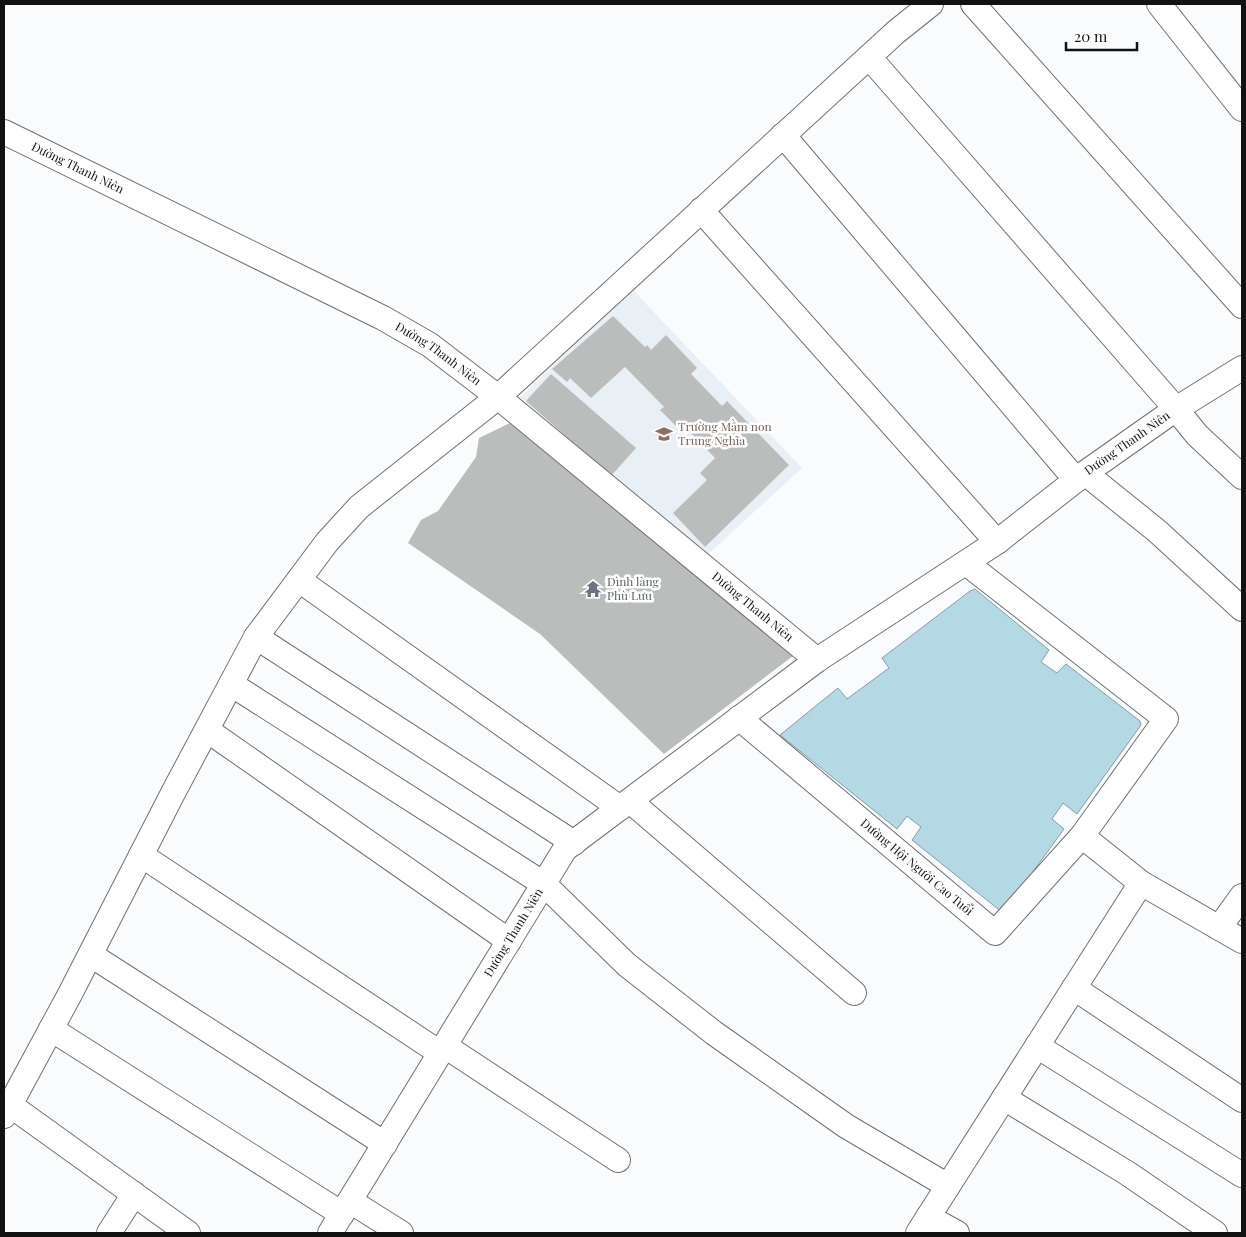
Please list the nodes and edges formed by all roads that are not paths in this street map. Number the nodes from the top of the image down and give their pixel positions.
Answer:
1 (931, 4) edge
2 (973, 4) edge
3 (1159, 4) edge
4 (869, 56) junction
5 (1242, 109) edge
6 (4, 132) edge
7 (783, 135) junction
8 (701, 210) junction
9 (1242, 306) edge
10 (1242, 368) edge
11 (498, 398) junction
12 (1176, 409) junction
13 (1081, 477) junction
14 (1242, 477) edge
15 (998, 542) junction
16 (966, 562) junction
17 (299, 580) junction
18 (1242, 608) edge
19 (256, 637) junction
20 (817, 660) junction
21 (231, 684) junction
22 (739, 718) junction
23 (207, 730) junction
24 (625, 804) junction
25 (1082, 836) junction
26 (574, 842) junction
27 (141, 855) junction
28 (1141, 883) junction
29 (544, 884) junction
30 (1242, 896) edge
31 (1219, 928) junction
32 (509, 941) junction
33 (1242, 941) edge
34 (90, 954) junction
35 (1074, 988) junction
36 (854, 993) dead end
37 (52, 1029) junction
38 (1037, 1046) junction
39 (443, 1050) junction
40 (1004, 1098) junction
41 (1242, 1100) edge
42 (7, 1111) edge
43 (385, 1144) junction
44 (618, 1160) dead end
45 (1242, 1175) edge
46 (948, 1186) junction
47 (134, 1194) junction
48 (341, 1216) edge
49 (923, 1225) edge
50 (109, 1233) edge
51 (188, 1233) edge
52 (401, 1233) edge
53 (956, 1233) edge
54 (1215, 1233) edge

1 - 4 street
2 - 9 street
3 - 5 street
4 - 7 street
4 - 12 street
6 - 11 street, Đường Thanh Niên
7 - 8 street
7 - 13 street
8 - 11 street
8 - 15 street
10 - 12 street, Đường Thanh Niên
11 - 17 street
11 - 20 street, Đường Thanh Niên
12 - 13 street, Đường Thanh Niên
12 - 14 street
13 - 15 street, Đường Thanh Niên
13 - 18 street
15 - 16 street, Đường Thanh Niên
16 - 20 street, Đường Thanh Niên
16 - 25 street
17 - 19 street
17 - 24 street
19 - 21 street
19 - 26 street
20 - 22 street, Đường Thanh Niên
21 - 23 street
21 - 29 street
22 - 24 street, Đường Thanh Niên
22 - 25 street, Đường Hội Người Cao Tuổi
23 - 27 street
23 - 32 street
24 - 26 street, Đường Thanh Niên
24 - 36 street
25 - 28 street
26 - 29 street, Đường Thanh Niên
27 - 34 street
27 - 39 street
28 - 31 street
28 - 35 street
29 - 32 street, Đường Thanh Niên
29 - 46 street
30 - 31 street
31 - 33 street
32 - 39 street, Đường Thanh Niên
34 - 37 street
34 - 43 street
35 - 38 street
35 - 41 street
37 - 42 street
37 - 48 street
38 - 40 street
38 - 45 street
39 - 43 street, Đường Thanh Niên
39 - 44 street
40 - 46 street
40 - 54 street
42 - 47 street
43 - 48 street, Đường Thanh Niên
46 - 49 street
47 - 50 street
47 - 51 street
48 - 52 street
49 - 53 street

